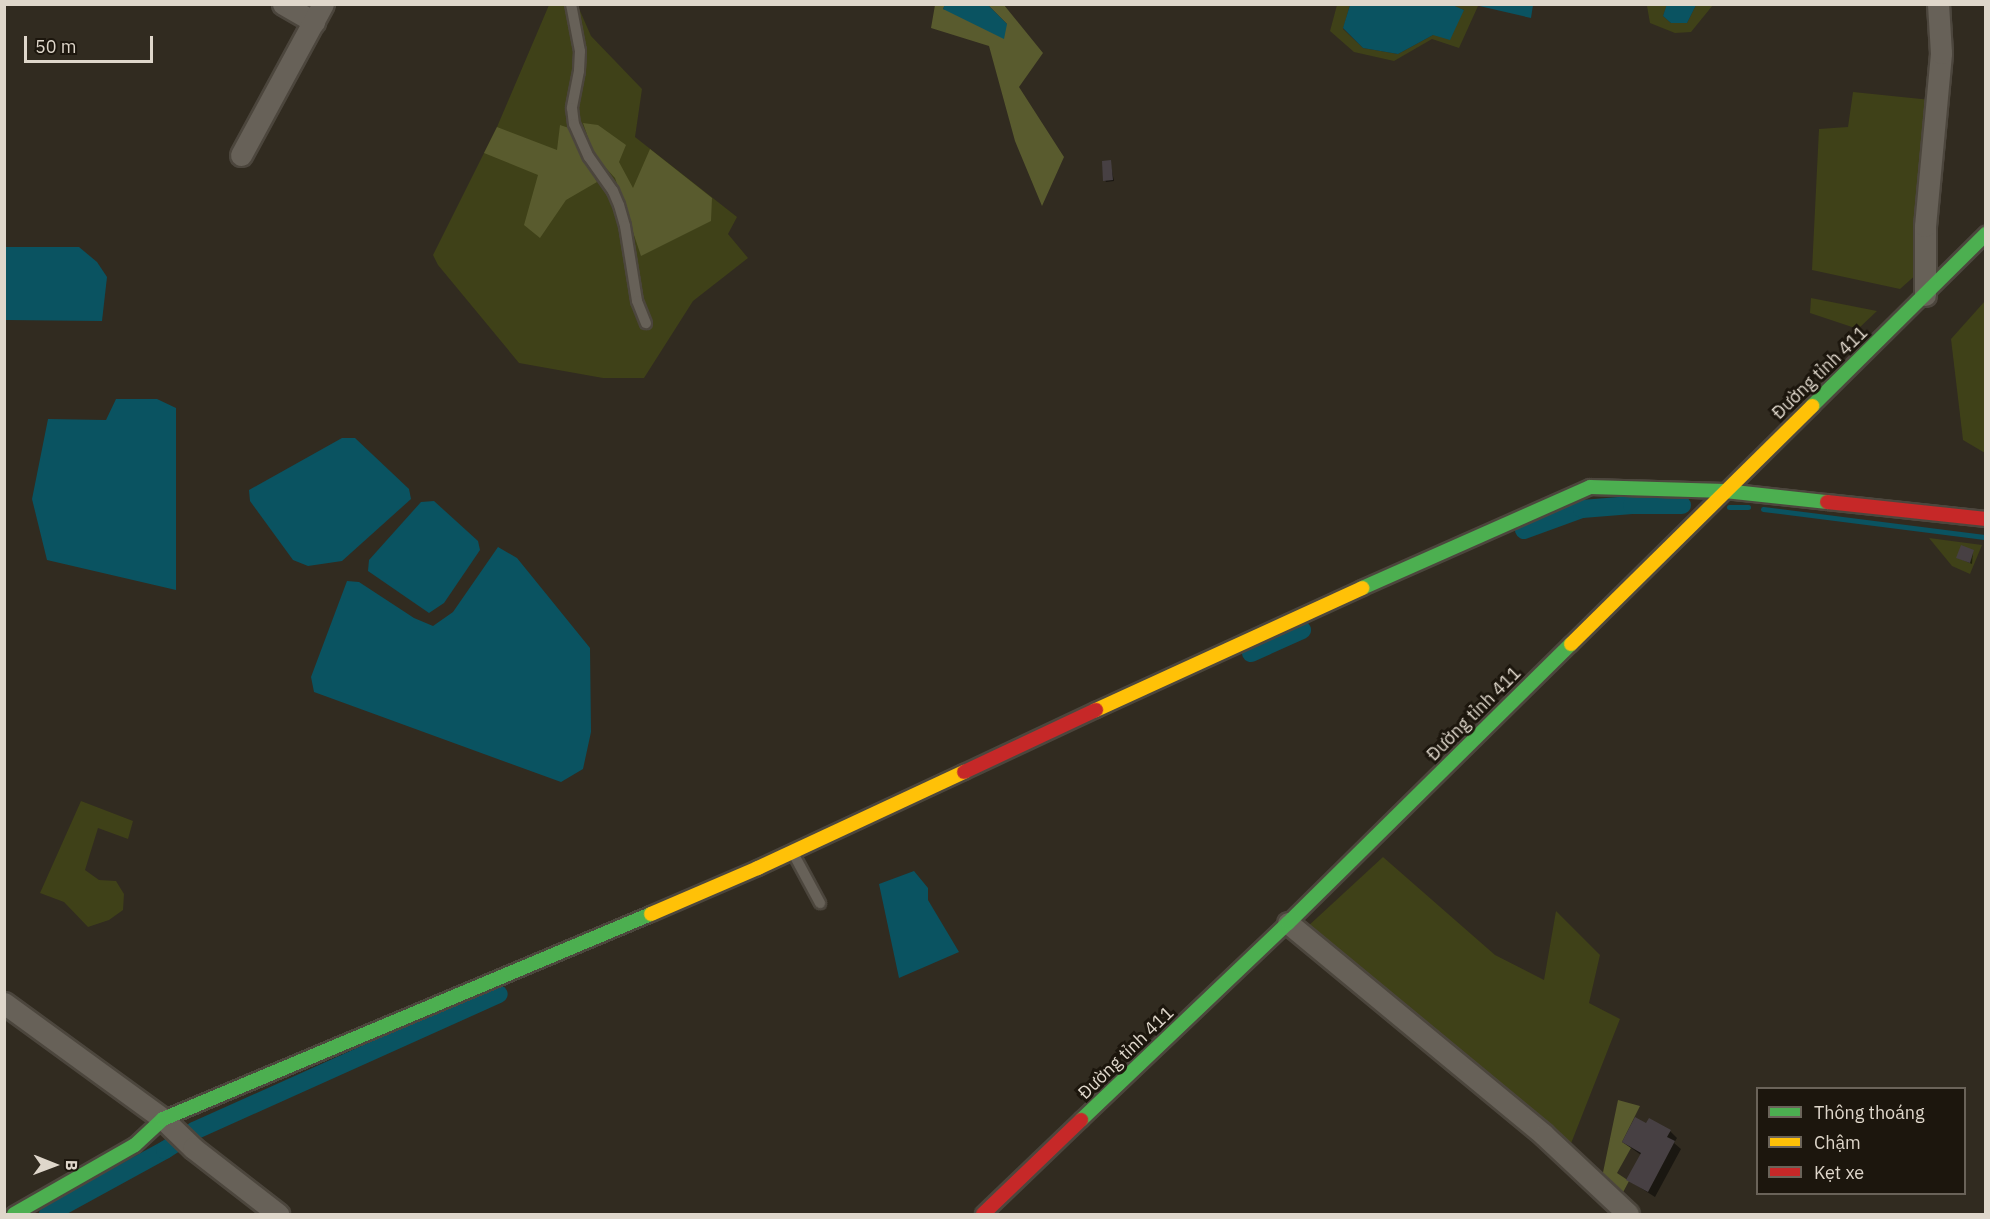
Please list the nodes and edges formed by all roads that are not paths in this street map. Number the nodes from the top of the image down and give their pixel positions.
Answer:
1 (283, 4) edge
2 (572, 4) edge
3 (1938, 4) edge
4 (318, 13) edge
5 (241, 155) dead end
6 (1986, 234) edge
7 (1924, 295) junction
8 (646, 323) dead end
9 (1725, 491) junction
10 (1986, 519) edge
11 (793, 853) junction
12 (820, 903) dead end
13 (1288, 923) junction
14 (4, 1003) edge
15 (164, 1119) junction
16 (14, 1215) edge
17 (278, 1215) edge
18 (982, 1215) edge
19 (1628, 1215) edge

1 - 4 street
2 - 8 lane
3 - 7 street
4 - 5 street
6 - 7 main road, Đường tỉnh 411
7 - 9 main road, Đường tỉnh 411
9 - 10 main road
9 - 11 main road
9 - 13 main road, Đường tỉnh 411
11 - 12 lane
11 - 15 main road
13 - 18 main road, Đường tỉnh 411
13 - 19 street
14 - 15 street
15 - 16 main road
15 - 17 street

